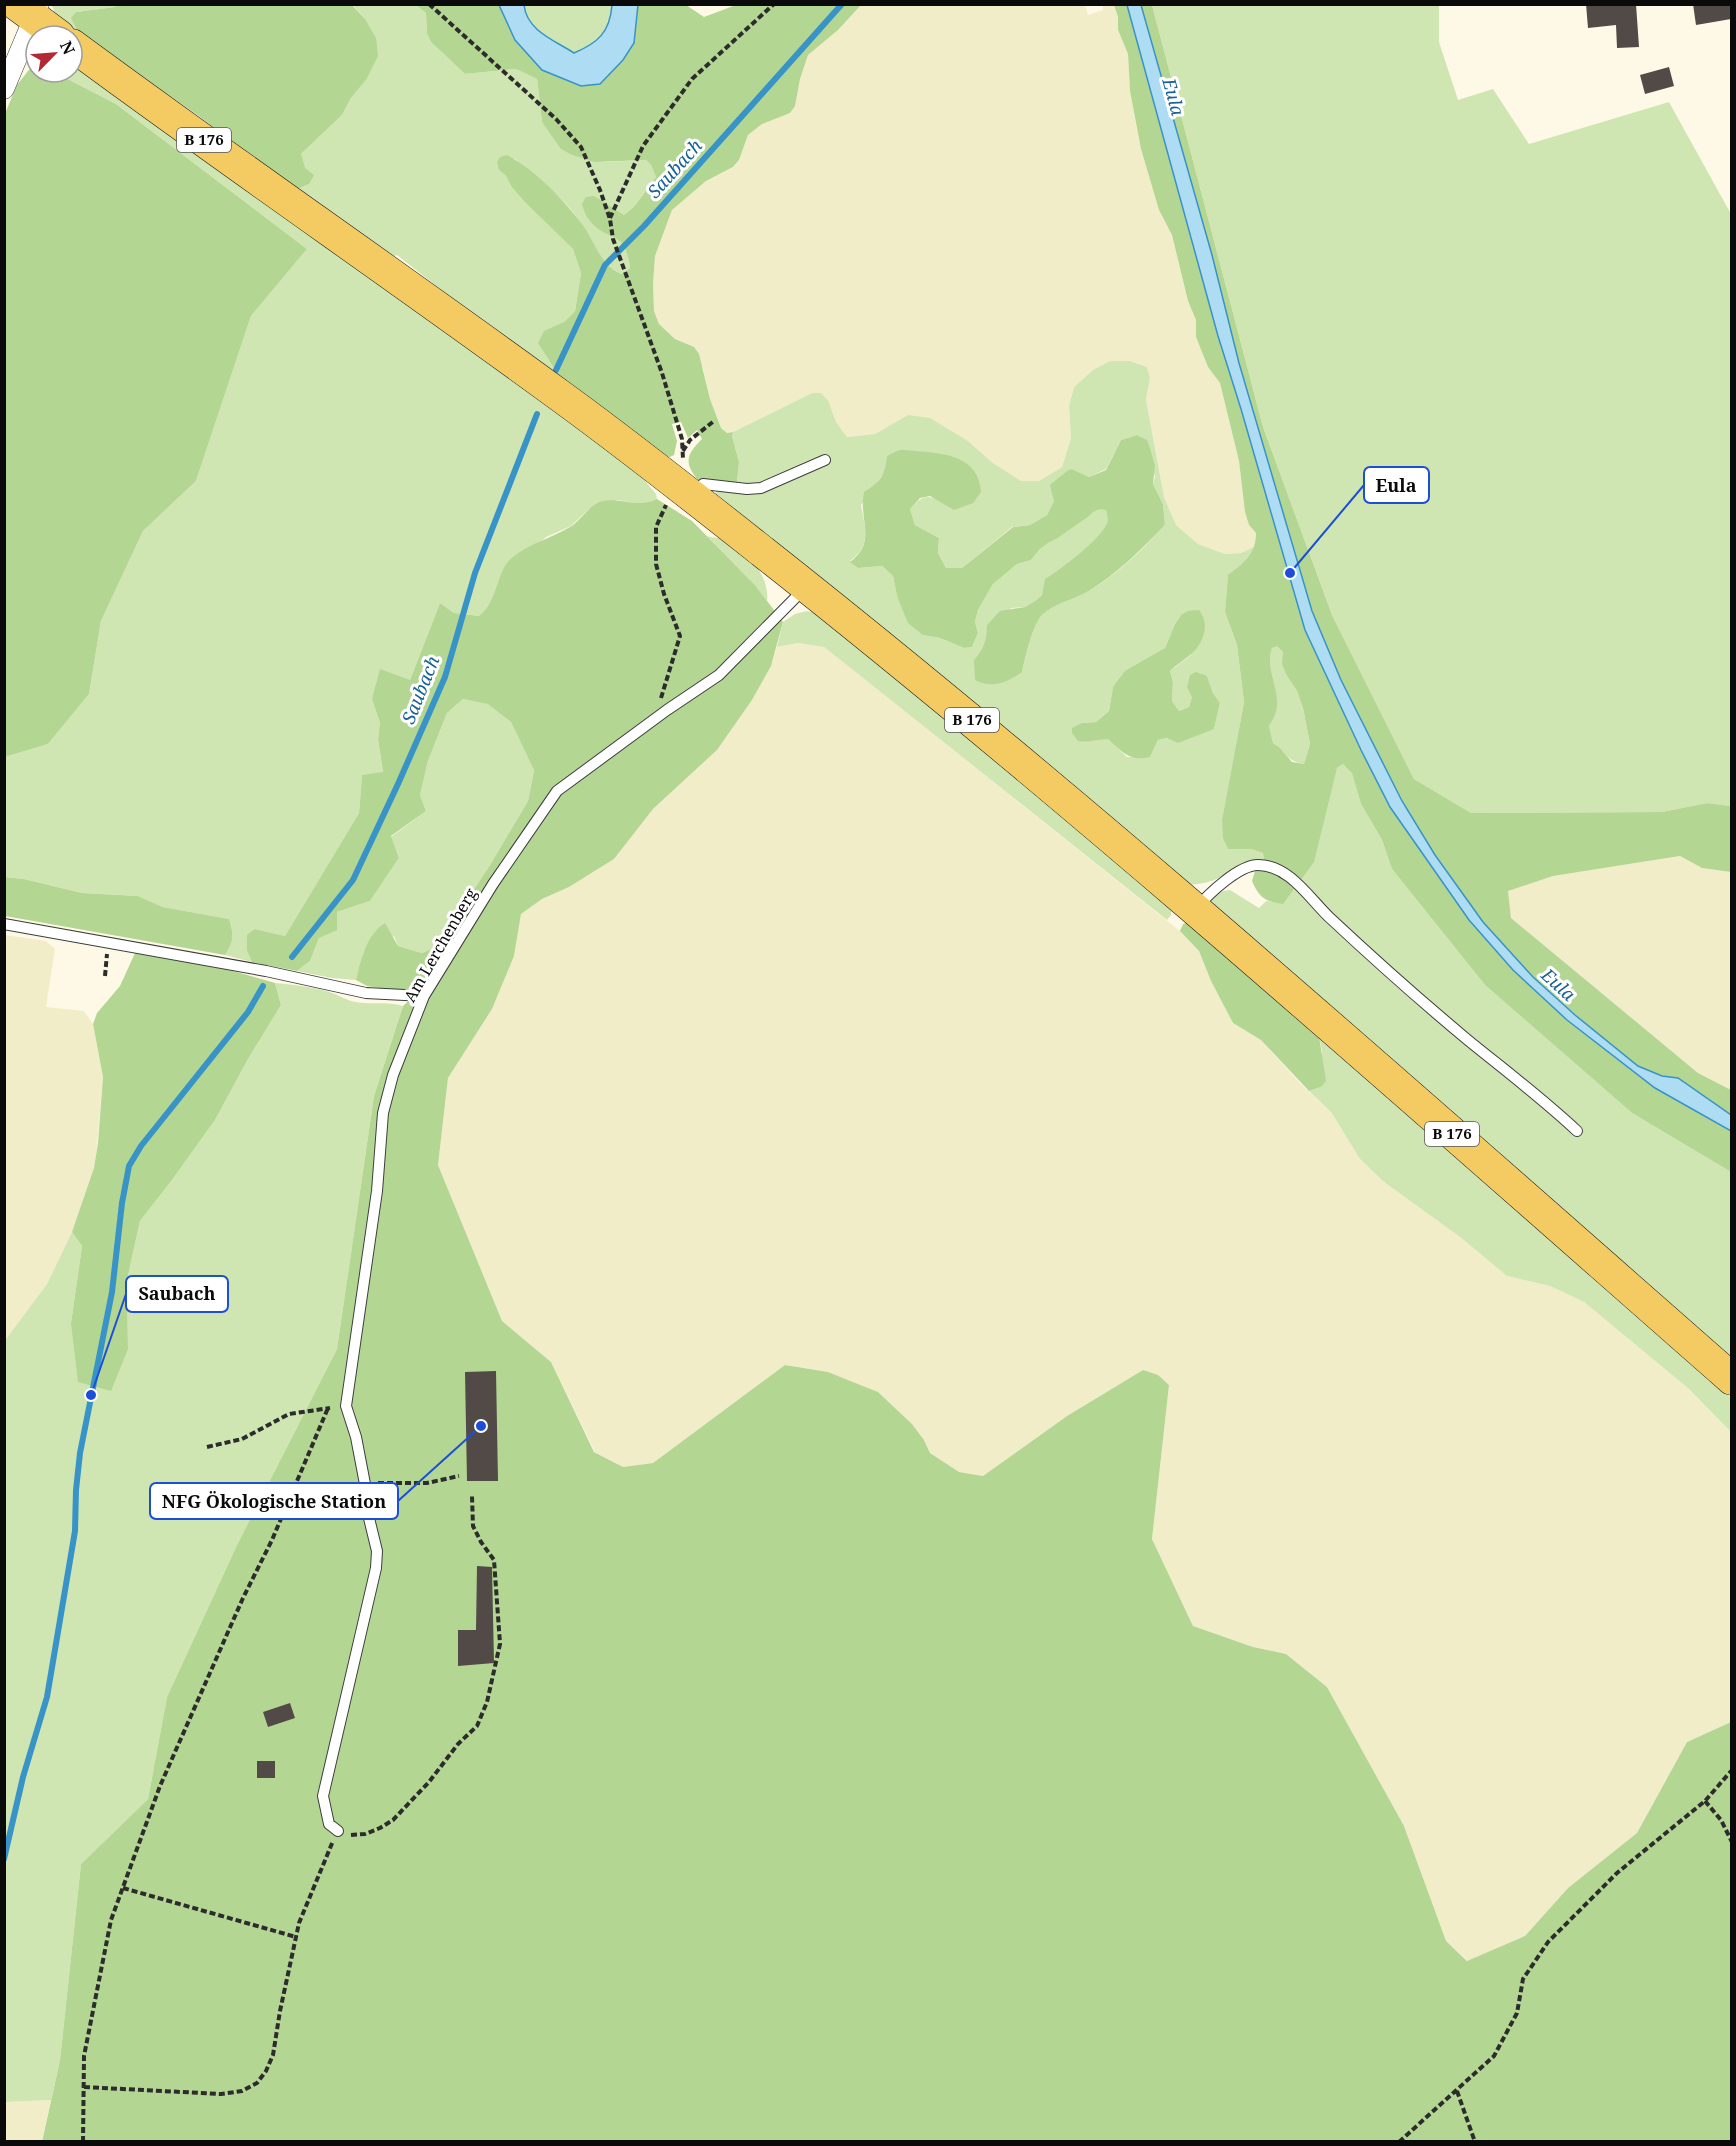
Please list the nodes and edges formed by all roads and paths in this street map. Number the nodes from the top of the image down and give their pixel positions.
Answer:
1 (429, 4) edge
2 (774, 4) edge
3 (30, 9) edge
4 (46, 24) edge
5 (84, 54) edge
6 (4, 89) edge
7 (610, 219) junction
8 (714, 421) dead end
9 (683, 451) junction
10 (825, 460) dead end
11 (683, 489) junction
12 (807, 587) junction
13 (667, 710) junction
14 (1196, 909) junction
15 (4, 924) edge
16 (424, 996) junction
17 (1577, 1131) dead end
18 (1731, 1379) edge
19 (346, 1406) junction
20 (328, 1408) junction
21 (207, 1447) dead end
22 (459, 1476) dead end
23 (365, 1484) junction
24 (472, 1496) dead end
25 (1731, 1770) edge
26 (1705, 1801) junction
27 (338, 1831) junction
28 (1731, 1842) edge
29 (123, 1888) junction
30 (296, 1937) junction
31 (84, 2087) junction
32 (1457, 2091) junction
33 (83, 2142) edge
34 (1399, 2142) edge
35 (1475, 2142) edge

1 - 7 path
2 - 7 path
3 - 4 main road
3 - 6 street
5 - 11 main road, B 176
7 - 9 path
8 - 9 path
9 - 11 path
10 - 11 lane
11 - 12 main road, B 176
11 - 13 path
12 - 13 lane, Am Lerchenberg
12 - 14 main road, B 176
13 - 16 lane, Am Lerchenberg
14 - 17 lane
14 - 18 main road, B 176
15 - 16 lane
16 - 19 lane, Am Lerchenberg
19 - 20 path
19 - 23 lane, Am Lerchenberg
20 - 21 path
20 - 29 path
22 - 23 path
23 - 27 lane, Am Lerchenberg
24 - 27 path
25 - 26 path
26 - 28 path
26 - 32 path
27 - 30 path
29 - 30 path
29 - 31 path
30 - 31 path
31 - 33 path
32 - 34 path
32 - 35 path

